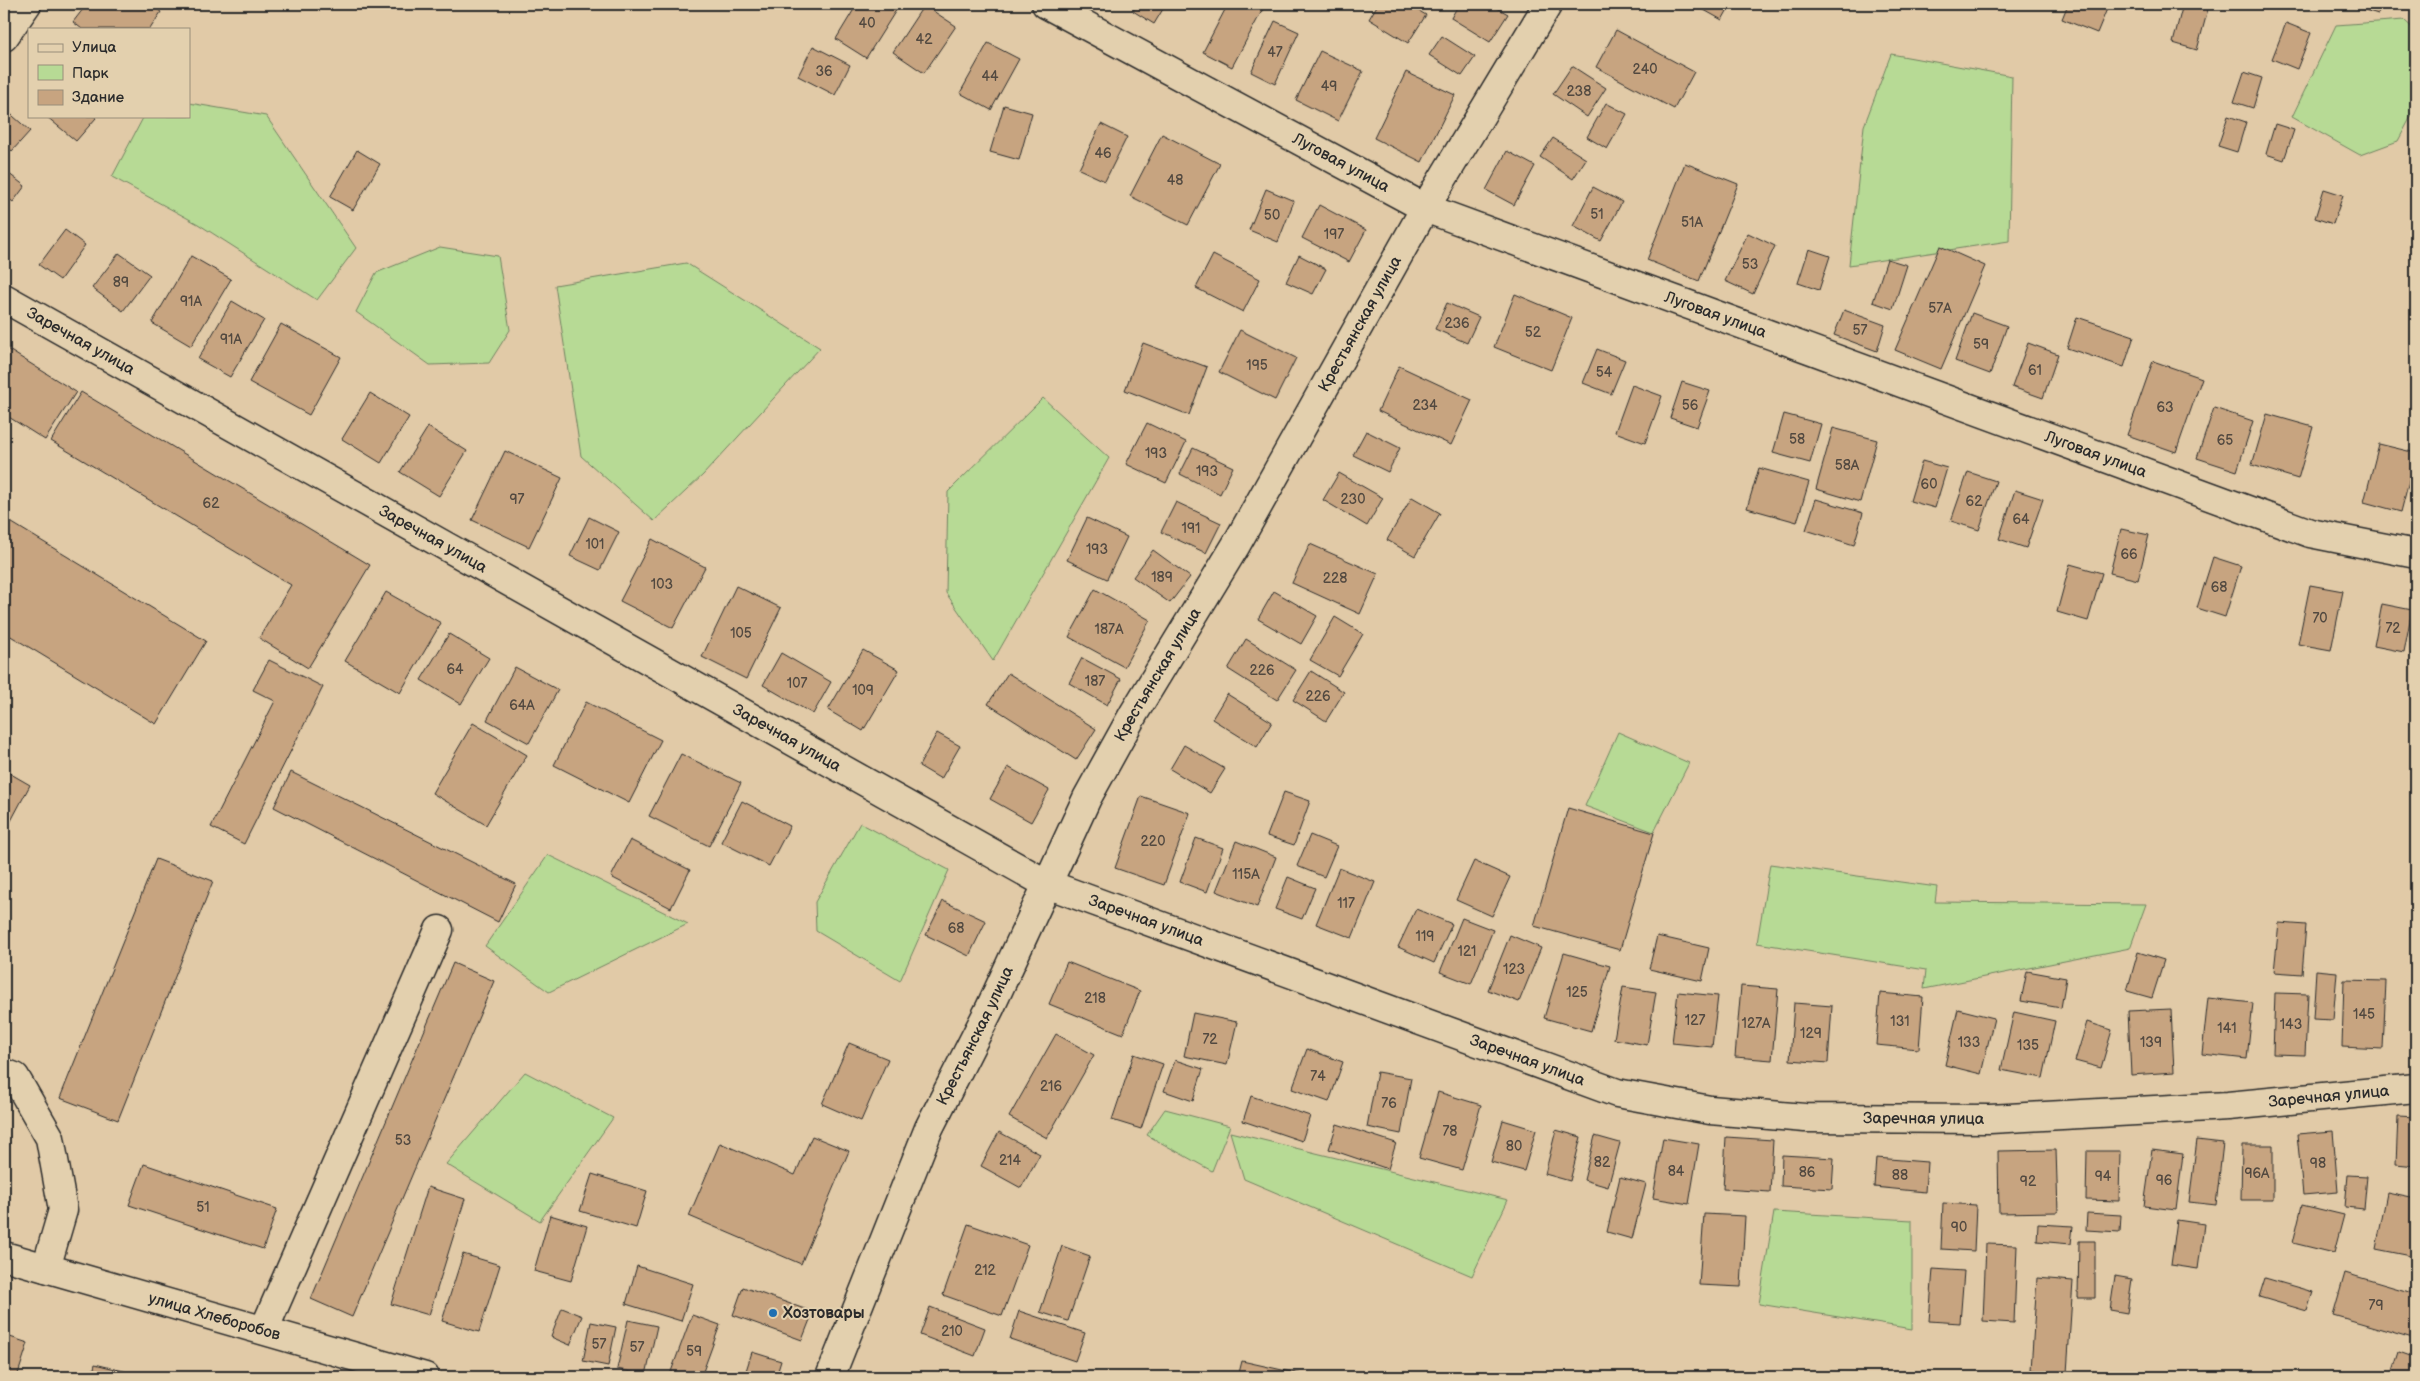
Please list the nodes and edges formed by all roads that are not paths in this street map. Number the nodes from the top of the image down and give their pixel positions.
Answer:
1 (27, 4) edge
2 (1046, 4) edge
3 (1548, 4) edge
4 (4, 37) edge
5 (1425, 208) junction
6 (4, 298) edge
7 (2416, 554) edge
8 (1047, 884) junction
9 (439, 930) dead end
10 (4, 1073) edge
11 (2416, 1088) edge
12 (4, 1256) edge
13 (46, 1268) junction
14 (264, 1330) junction
15 (425, 1377) edge
16 (830, 1377) edge

1 - 4 street
2 - 5 street, Луговая улица
3 - 5 street, Крестьянская улица
5 - 7 street, Луговая улица
5 - 8 street, Крестьянская улица
6 - 8 street, Заречная улица
8 - 11 street, Заречная улица
8 - 16 street, Крестьянская улица
9 - 14 street
10 - 13 street
12 - 13 street, улица Хлеборобов
13 - 14 street, улица Хлеборобов
14 - 15 street, улица Хлеборобов

